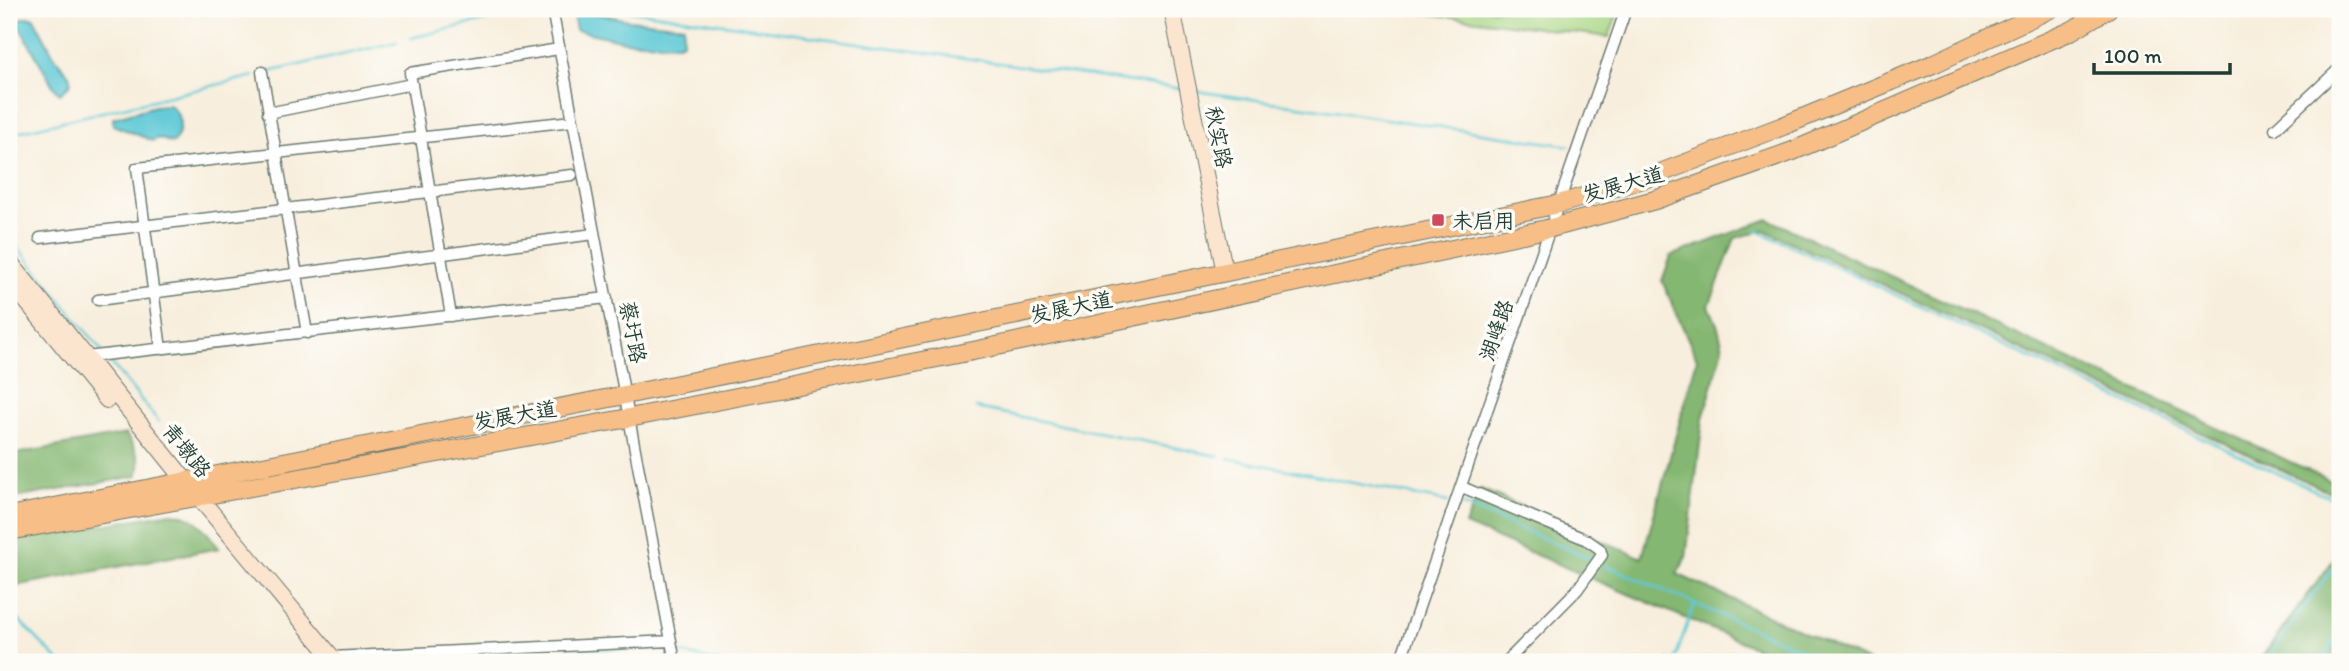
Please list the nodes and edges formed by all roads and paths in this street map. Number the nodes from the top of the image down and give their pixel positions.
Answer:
1 (552, 9) edge
2 (1172, 9) edge
3 (1626, 9) edge
4 (2050, 9) edge
5 (2108, 9) edge
6 (559, 49) junction
7 (2340, 68) edge
8 (261, 72) dead end
9 (412, 84) junction
10 (268, 113) junction
11 (573, 121) junction
12 (2275, 129) dead end
13 (421, 137) junction
14 (275, 153) junction
15 (572, 175) dead end
16 (430, 192) junction
17 (1559, 204) junction
18 (285, 209) junction
19 (143, 226) junction
20 (1551, 228) junction
21 (594, 234) junction
22 (40, 238) dead end
23 (441, 254) junction
24 (9, 261) edge
25 (1225, 273) junction
26 (296, 275) junction
27 (9, 280) edge
28 (154, 295) junction
29 (607, 298) junction
30 (98, 300) dead end
31 (451, 316) junction
32 (306, 333) junction
33 (162, 349) junction
34 (99, 356) junction
35 (625, 395) junction
36 (629, 418) junction
37 (1462, 487) junction
38 (186, 489) junction
39 (9, 516) edge
40 (9, 531) edge
41 (671, 640) junction
42 (330, 660) edge
43 (675, 662) edge
44 (1400, 662) edge
45 (1506, 662) edge

1 - 6 street, 蔡圩路
2 - 25 main road, 秋实路
3 - 17 street, 湖峰路
4 - 17 main road, 发展大道
5 - 20 main road, 发展大道
6 - 9 street
6 - 11 street, 蔡圩路
7 - 12 street
8 - 10 street
9 - 10 street
9 - 13 street
10 - 14 street
11 - 13 street
11 - 21 street, 蔡圩路
13 - 14 street
13 - 16 street
14 - 18 street
14 - 19 street
15 - 16 street
16 - 18 street
16 - 23 street
17 - 20 street, 湖峰路
17 - 25 main road, 发展大道
18 - 19 street
18 - 26 street
19 - 22 street
19 - 28 street
20 - 36 main road, 发展大道
20 - 37 street, 湖峰路
21 - 23 street
21 - 29 street, 蔡圩路
23 - 26 street
23 - 31 street
24 - 34 main road, 青墩路
25 - 35 main road, 发展大道
26 - 28 street
26 - 32 street
27 - 38 main road, 青墩路
28 - 30 street
28 - 33 street
29 - 31 street
29 - 35 street, 蔡圩路
31 - 32 street
32 - 33 street
33 - 34 street
34 - 38 main road, 青墩路
35 - 36 street, 蔡圩路
35 - 38 main road, 发展大道
36 - 38 main road, 发展大道
36 - 41 street, 蔡圩路
37 - 44 street, 湖峰路
37 - 45 street
38 - 39 main road, 发展大道
38 - 40 main road, 发展大道
38 - 42 main road, 青墩路
41 - 42 street
41 - 43 street, 蔡圩路

